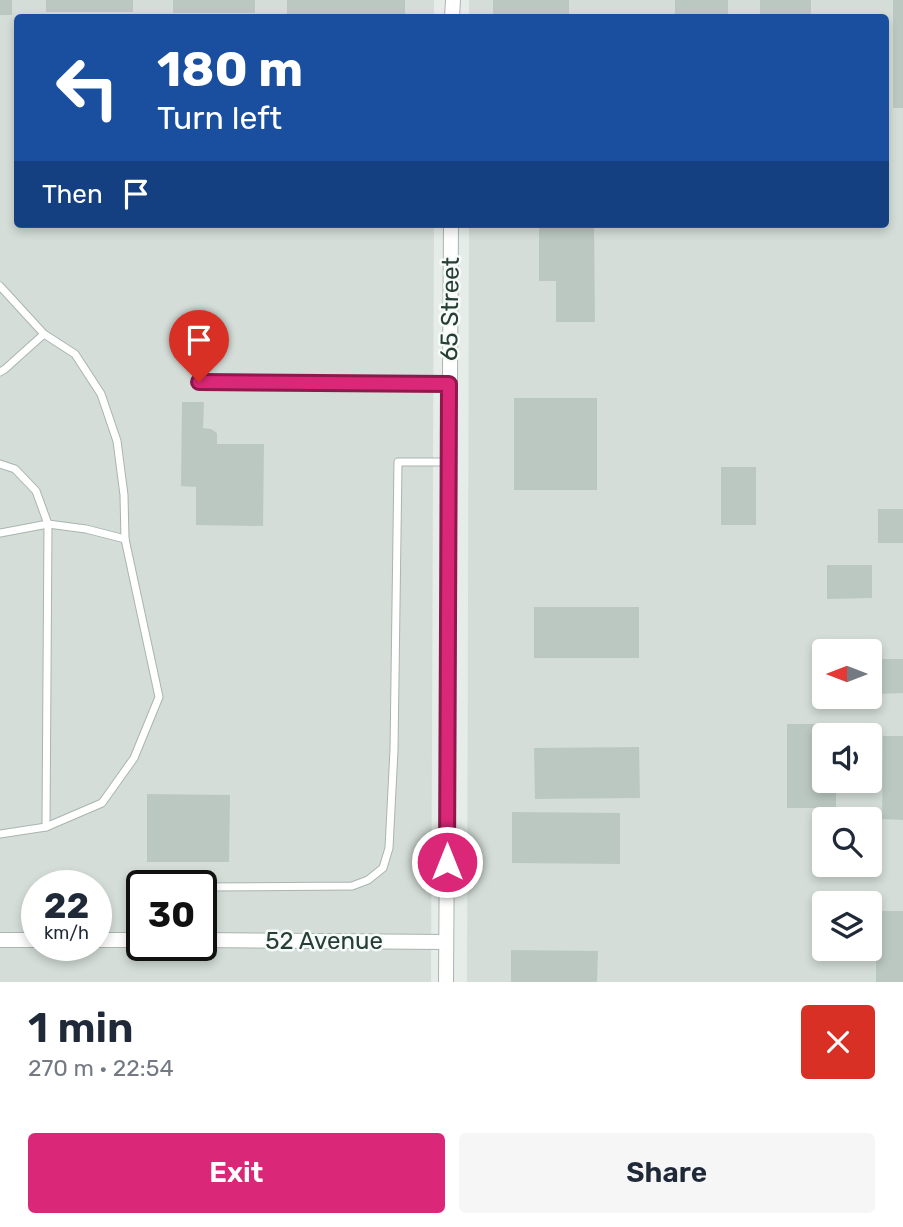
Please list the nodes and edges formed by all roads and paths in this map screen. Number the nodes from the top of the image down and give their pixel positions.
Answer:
1 (451, 228) edge
2 (0, 286) edge
3 (44, 334) junction
4 (0, 372) edge
5 (199, 382) dead end
6 (449, 384) junction
7 (449, 461) junction
8 (0, 464) edge
9 (48, 524) junction
10 (0, 533) edge
11 (125, 539) junction
12 (46, 827) junction
13 (0, 834) edge
14 (217, 887) edge
15 (0, 940) edge
16 (21, 940) edge
17 (217, 940) edge
18 (446, 942) junction
19 (446, 982) edge

1 - 6 street, 65 Street
2 - 3 lane
3 - 4 lane
3 - 11 lane
5 - 6 lane
6 - 7 street, 65 Street
7 - 14 lane
7 - 18 street, 65 Street
8 - 9 lane
9 - 10 lane
9 - 11 lane
9 - 12 lane
11 - 12 lane
12 - 13 lane
15 - 16 street
17 - 18 street, 52 Avenue
18 - 19 street, 65 Street

